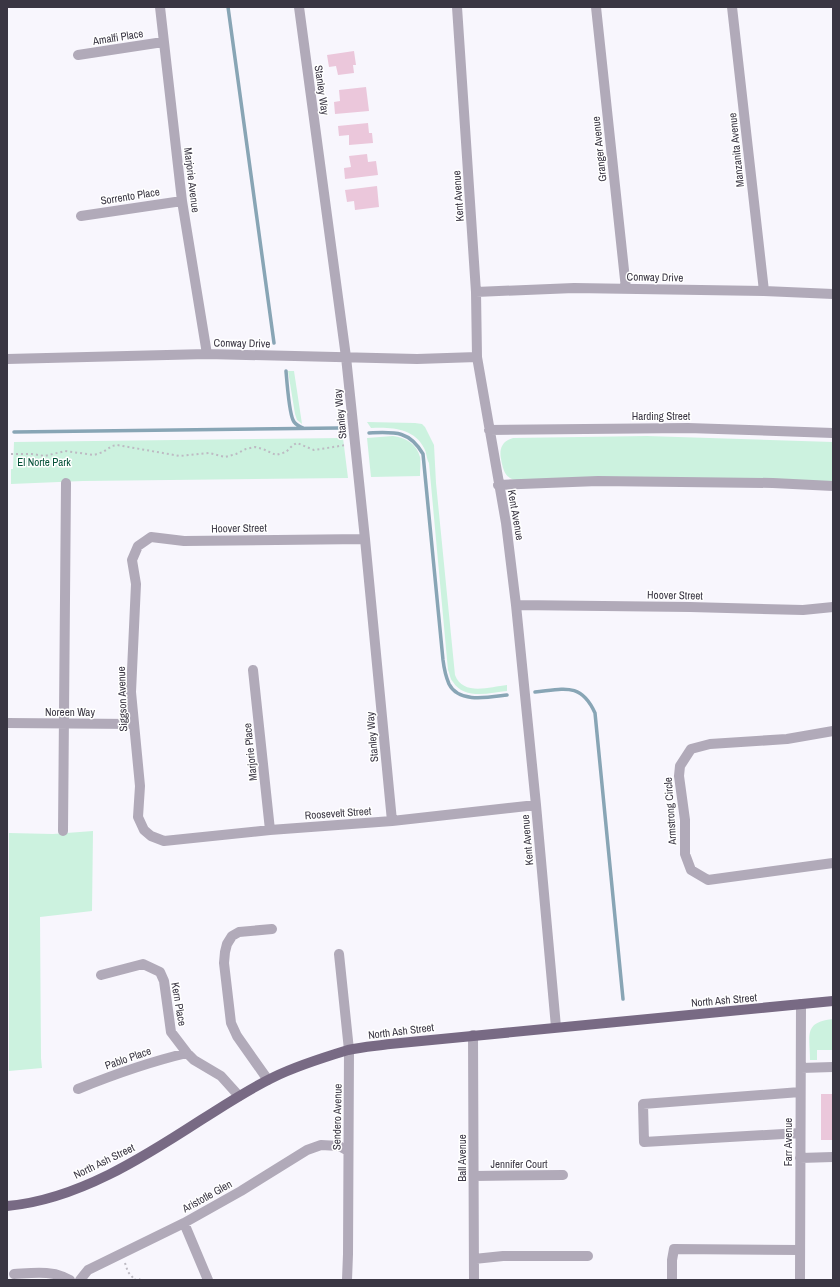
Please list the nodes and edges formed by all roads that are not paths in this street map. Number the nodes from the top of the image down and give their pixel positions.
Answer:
1 (160, 7) edge
2 (299, 7) edge
3 (457, 7) edge
4 (596, 7) edge
5 (732, 7) edge
6 (163, 42) junction
7 (78, 55) dead end
8 (182, 201) junction
9 (81, 216) dead end
10 (626, 289) junction
11 (764, 291) junction
12 (476, 292) junction
13 (833, 294) edge
14 (207, 354) junction
15 (346, 357) junction
16 (476, 357) junction
17 (7, 359) edge
18 (489, 430) junction
19 (833, 433) edge
20 (66, 483) dead end
21 (498, 485) junction
22 (833, 486) edge
23 (365, 539) junction
24 (133, 565) joint
25 (516, 605) junction
26 (833, 607) edge
27 (253, 670) dead end
28 (7, 723) edge
29 (64, 724) junction
30 (134, 724) junction
31 (833, 731) edge
32 (536, 805) junction
33 (392, 821) junction
34 (144, 830) joint
35 (270, 830) junction
36 (63, 831) dead end
37 (833, 864) edge
38 (272, 929) dead end
39 (339, 954) dead end
40 (101, 975) dead end
41 (833, 1001) edge
42 (801, 1004) junction
43 (556, 1027) junction
44 (473, 1035) junction
45 (349, 1050) junction
46 (187, 1053) junction
47 (833, 1067) edge
48 (801, 1068) junction
49 (268, 1080) junction
50 (78, 1089) dead end
51 (800, 1092) junction
52 (239, 1096) junction
53 (800, 1133) junction
54 (348, 1152) junction
55 (833, 1157) edge
56 (800, 1158) junction
57 (563, 1175) dead end
58 (474, 1176) junction
59 (7, 1206) edge
60 (184, 1223) junction
61 (800, 1250) junction
62 (588, 1256) dead end
63 (474, 1259) junction
64 (14, 1274) dead end
65 (70, 1280) edge
66 (80, 1280) edge
67 (208, 1280) edge
68 (347, 1280) edge
69 (474, 1280) edge
70 (672, 1280) edge
71 (800, 1280) edge

1 - 6 street, Marjorie Avenue
2 - 15 street, Stanley Way
3 - 12 street, Kent Avenue
4 - 10 street, Granger Avenue
5 - 11 street, Manzanita Avenue
6 - 7 street, Amalfi Place
6 - 8 street, Marjorie Avenue
8 - 9 street, Sorrento Place
8 - 14 street, Marjorie Avenue
10 - 11 street, Conway Drive
10 - 12 street, Conway Drive
11 - 13 street, Conway Drive
12 - 16 street, Kent Avenue
14 - 15 street, Conway Drive
14 - 17 street, Conway Drive
15 - 16 street, Conway Drive
15 - 23 street, Stanley Way
16 - 18 street, Kent Avenue
18 - 19 street, Harding Street
18 - 21 street, Kent Avenue
20 - 29 street
21 - 22 street
21 - 25 street, Kent Avenue
23 - 24 street, Hoover Street
23 - 33 street, Stanley Way
24 - 30 street, Siggson Avenue
25 - 26 street, Hoover Street
25 - 32 street, Kent Avenue
27 - 35 street, Marjorie Place
28 - 29 street, Noreen Way
29 - 30 street, Noreen Way
29 - 36 street
30 - 34 street, Siggson Avenue
31 - 37 street, Armstrong Circle
32 - 33 street, Roosevelt Street
32 - 43 street, Kent Avenue
33 - 35 street, Roosevelt Street
34 - 35 street, Roosevelt Street
38 - 49 street
39 - 45 street, Sendero Avenue
40 - 46 street, Kern Place
41 - 42 main road, North Ash Street
42 - 43 main road, North Ash Street
42 - 48 street, Farr Avenue
43 - 44 main road, North Ash Street
44 - 45 main road, North Ash Street
44 - 58 street, Ball Avenue
45 - 49 main road, North Ash Street
45 - 54 street, Sendero Avenue
46 - 50 street, Pablo Place
46 - 52 street, Kern Place
47 - 48 street
48 - 51 street, Farr Avenue
49 - 52 main road, North Ash Street
51 - 53 street, Farr Avenue
51 - 53 street
52 - 59 main road, North Ash Street
53 - 56 street, Farr Avenue
54 - 60 street, Aristotle Glen
54 - 68 street, Sendero Avenue
55 - 56 street
56 - 61 street, Farr Avenue
57 - 58 street, Jennifer Court
58 - 63 street, Ball Avenue
60 - 66 street, Aristotle Glen
60 - 67 street
61 - 70 street
61 - 71 street, Farr Avenue
62 - 63 street
63 - 69 street, Ball Avenue
64 - 65 street

